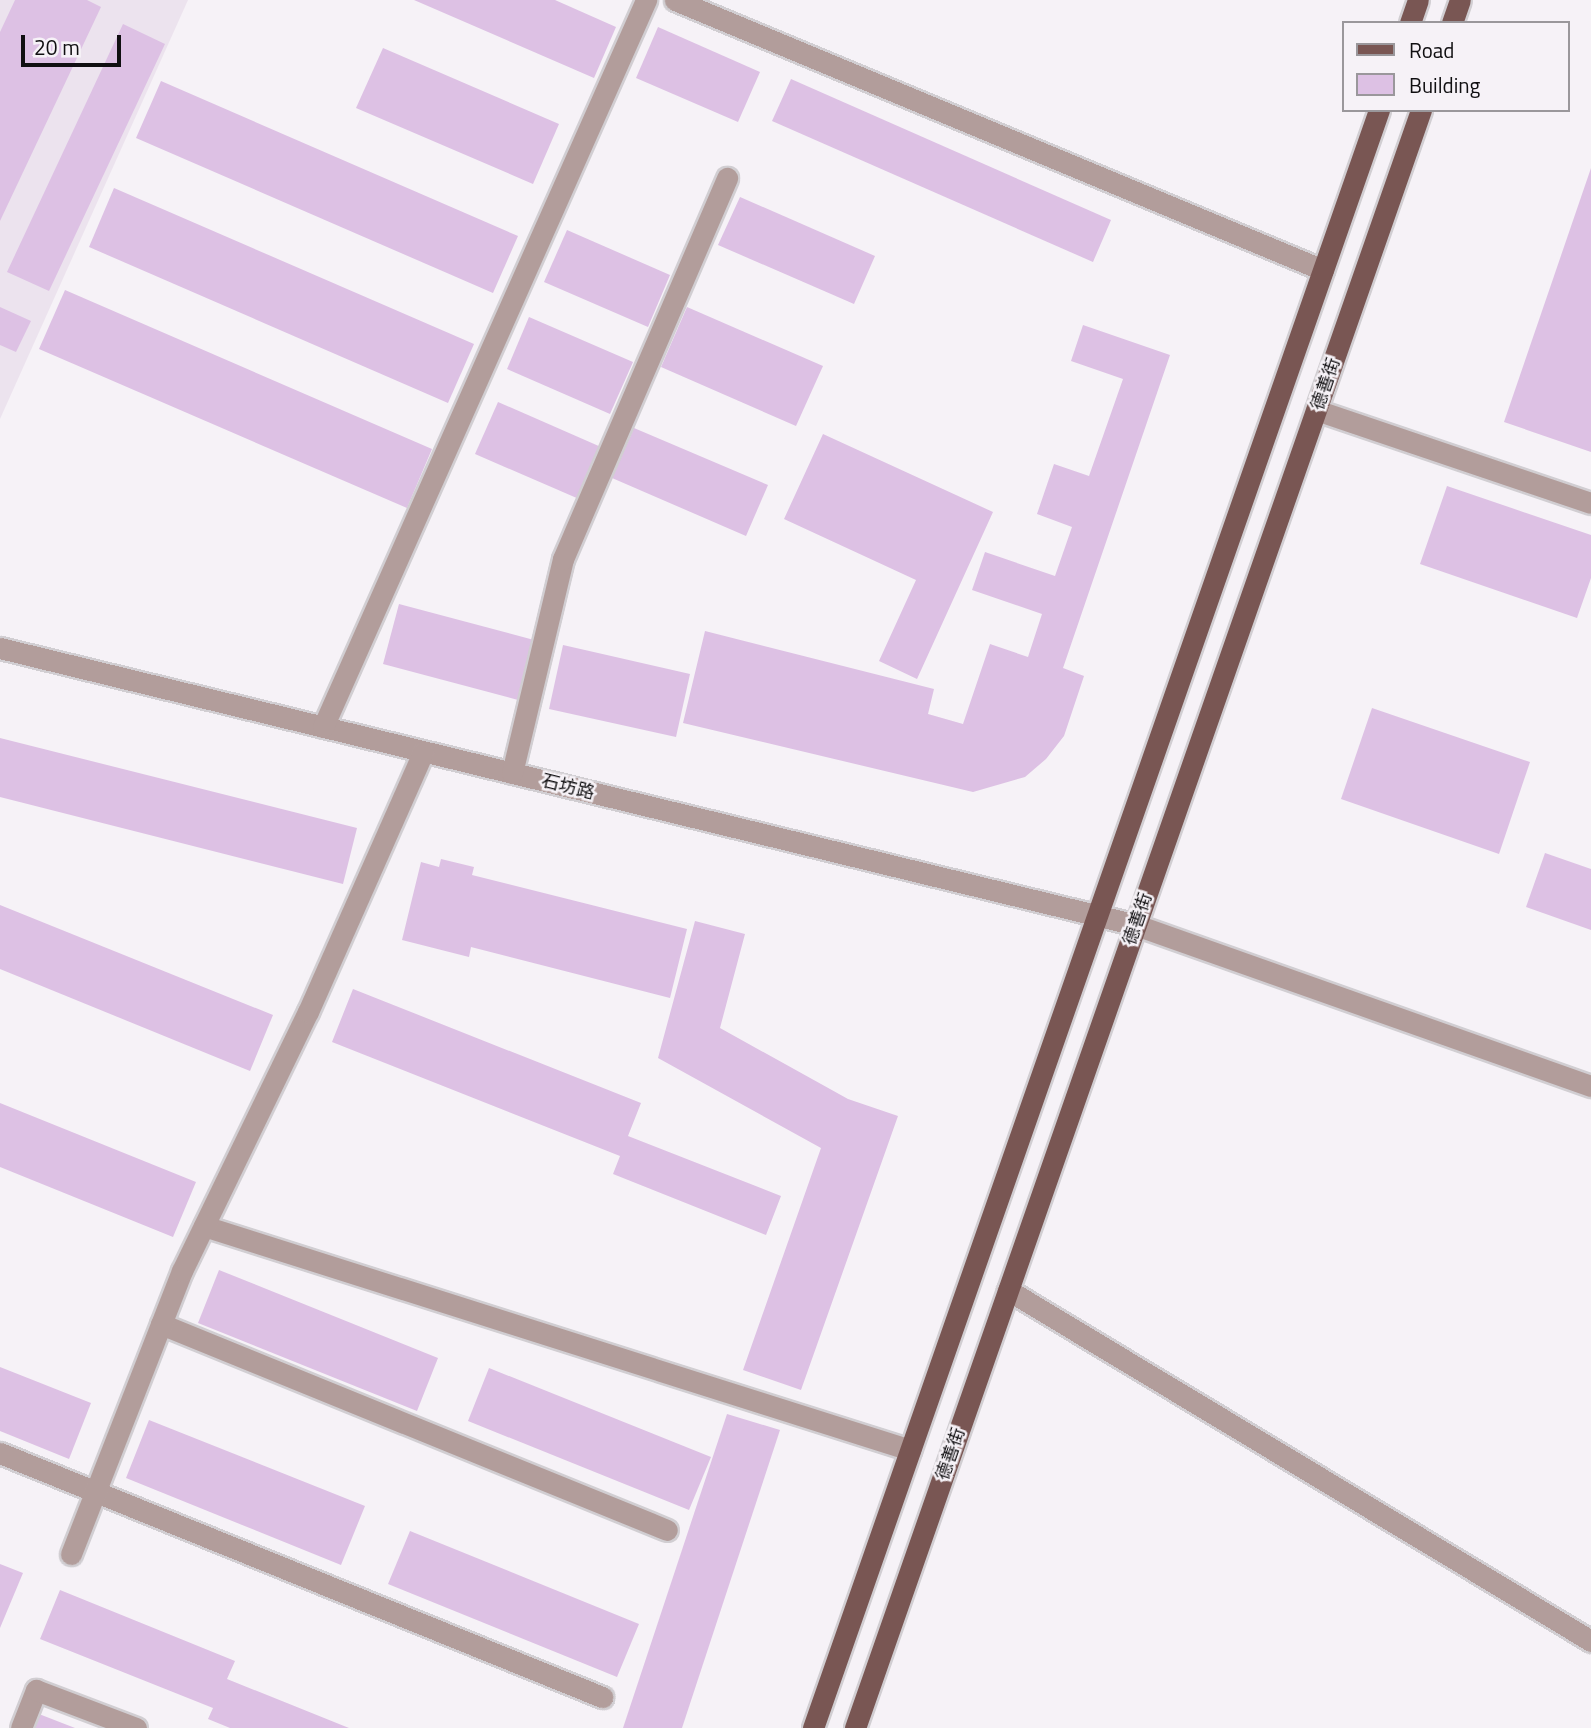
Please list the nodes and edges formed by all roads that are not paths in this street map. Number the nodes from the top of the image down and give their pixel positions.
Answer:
1 (646, 0) edge
2 (676, 0) edge
3 (1418, 0) edge
4 (1460, 0) edge
5 (1411, 21) edge
6 (1453, 21) edge
7 (1378, 112) edge
8 (1420, 112) edge
9 (727, 178) dead end
10 (1323, 270) junction
11 (1317, 410) junction
12 (1591, 503) edge
13 (0, 648) edge
14 (323, 727) junction
15 (423, 752) junction
16 (512, 773) junction
17 (1097, 916) junction
18 (1136, 925) junction
19 (1591, 1086) edge
20 (204, 1226) junction
21 (1008, 1290) junction
22 (161, 1324) junction
23 (910, 1450) junction
24 (0, 1452) edge
25 (95, 1491) junction
26 (667, 1530) dead end
27 (71, 1554) dead end
28 (1591, 1641) edge
29 (602, 1697) dead end
30 (21, 1728) edge
31 (136, 1728) edge
32 (813, 1728) edge
33 (855, 1728) edge

1 - 14 street
2 - 10 street
3 - 5 main road
4 - 6 main road
7 - 10 main road
8 - 11 main road, 德善街
9 - 16 street
10 - 17 main road
11 - 12 street
11 - 18 main road, 德善街
13 - 14 street, 石坊路
14 - 15 street, 石坊路
15 - 16 street, 石坊路
15 - 20 street
16 - 17 street, 石坊路
17 - 18 street, 石坊路
17 - 23 main road
18 - 19 street, 石坊路
18 - 21 main road, 德善街
20 - 22 street
20 - 23 street
21 - 28 street
21 - 33 main road, 德善街
22 - 25 street
22 - 26 street
23 - 32 main road
24 - 25 street
25 - 27 street
25 - 29 street
30 - 31 street

